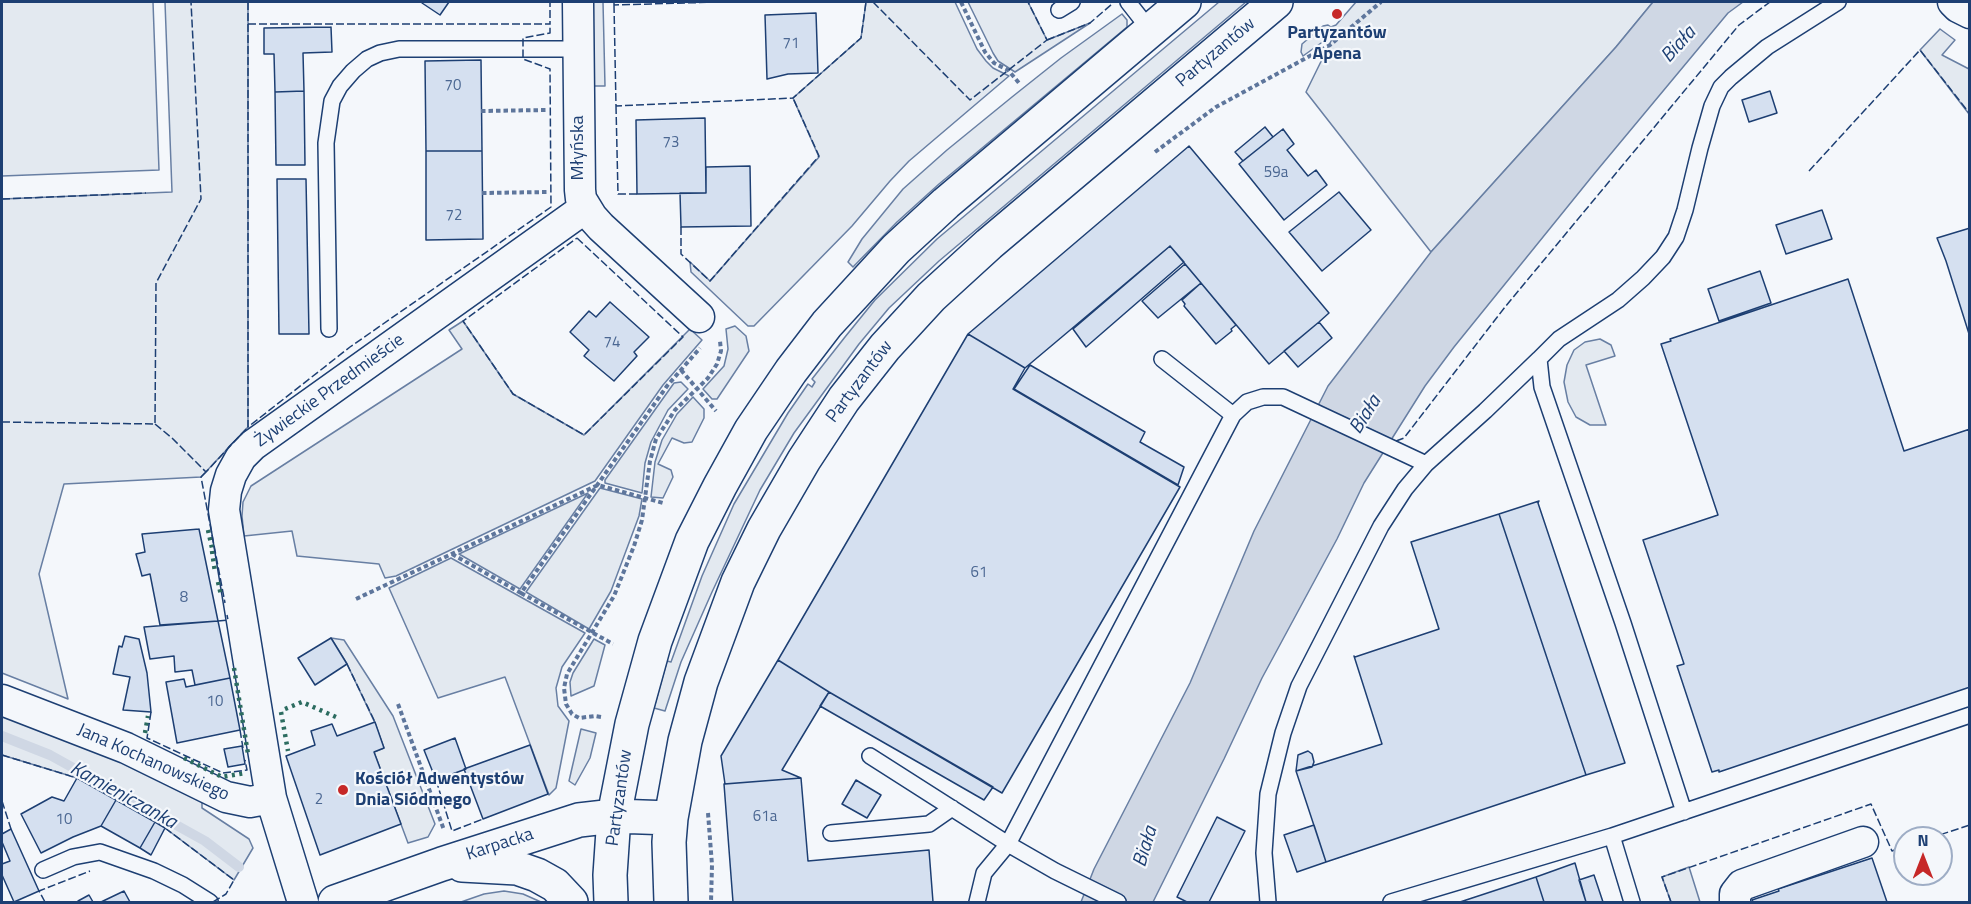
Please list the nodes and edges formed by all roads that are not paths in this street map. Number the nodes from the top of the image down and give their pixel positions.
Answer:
1 (578, 2) edge
2 (1072, 2) edge
3 (1128, 2) edge
4 (1184, 2) edge
5 (1276, 2) edge
6 (1838, 2) edge
7 (1953, 2) edge
8 (1059, 10) dead end
9 (1970, 13) edge
10 (1150, 30) junction
11 (579, 49) junction
12 (585, 208) junction
13 (699, 317) road end
14 (329, 328) dead end
15 (1162, 359) dead end
16 (1539, 359) junction
17 (1233, 415) junction
18 (1426, 464) junction
19 (2, 700) edge
20 (1970, 715) edge
21 (870, 756) dead end
22 (271, 798) junction
23 (952, 808) junction
24 (1684, 812) junction
25 (614, 816) junction
26 (671, 818) junction
27 (831, 833) dead end
28 (1612, 836) junction
29 (1863, 842) dead end
30 (1008, 844) junction
31 (444, 851) junction
32 (43, 870) dead end
33 (373, 896) edge
34 (210, 903) edge
35 (303, 903) edge
36 (335, 903) edge
37 (571, 903) edge
38 (611, 903) edge
39 (671, 903) edge
40 (976, 903) edge
41 (1118, 903) edge
42 (1268, 903) edge
43 (1391, 903) edge
44 (1632, 903) edge
45 (1735, 903) edge

1 - 11 street, Młyńska
2 - 8 lane
3 - 10 lane
4 - 10 main road, Partyzantów
5 - 26 main road, Partyzantów
6 - 16 lane
7 - 9 street
10 - 25 main road, Partyzantów
11 - 12 street, Młyńska
11 - 14 lane
12 - 13 street
12 - 22 street, Żywieckie Przedmieście
15 - 17 lane
16 - 18 lane
16 - 24 lane
17 - 18 lane
17 - 30 lane
18 - 42 lane
19 - 22 street, Jana Kochanowskiego
20 - 24 lane
21 - 23 lane
22 - 35 street
23 - 27 lane
23 - 30 lane
24 - 28 lane
25 - 26 main road, Karpacka
25 - 31 main road, Karpacka
25 - 38 main road, Partyzantów
26 - 39 main road, Partyzantów
28 - 43 lane
28 - 44 lane
29 - 45 street
30 - 40 lane
30 - 41 lane
31 - 33 main road, Karpacka
31 - 37 main road
32 - 34 lane
33 - 36 main road, Karpacka

